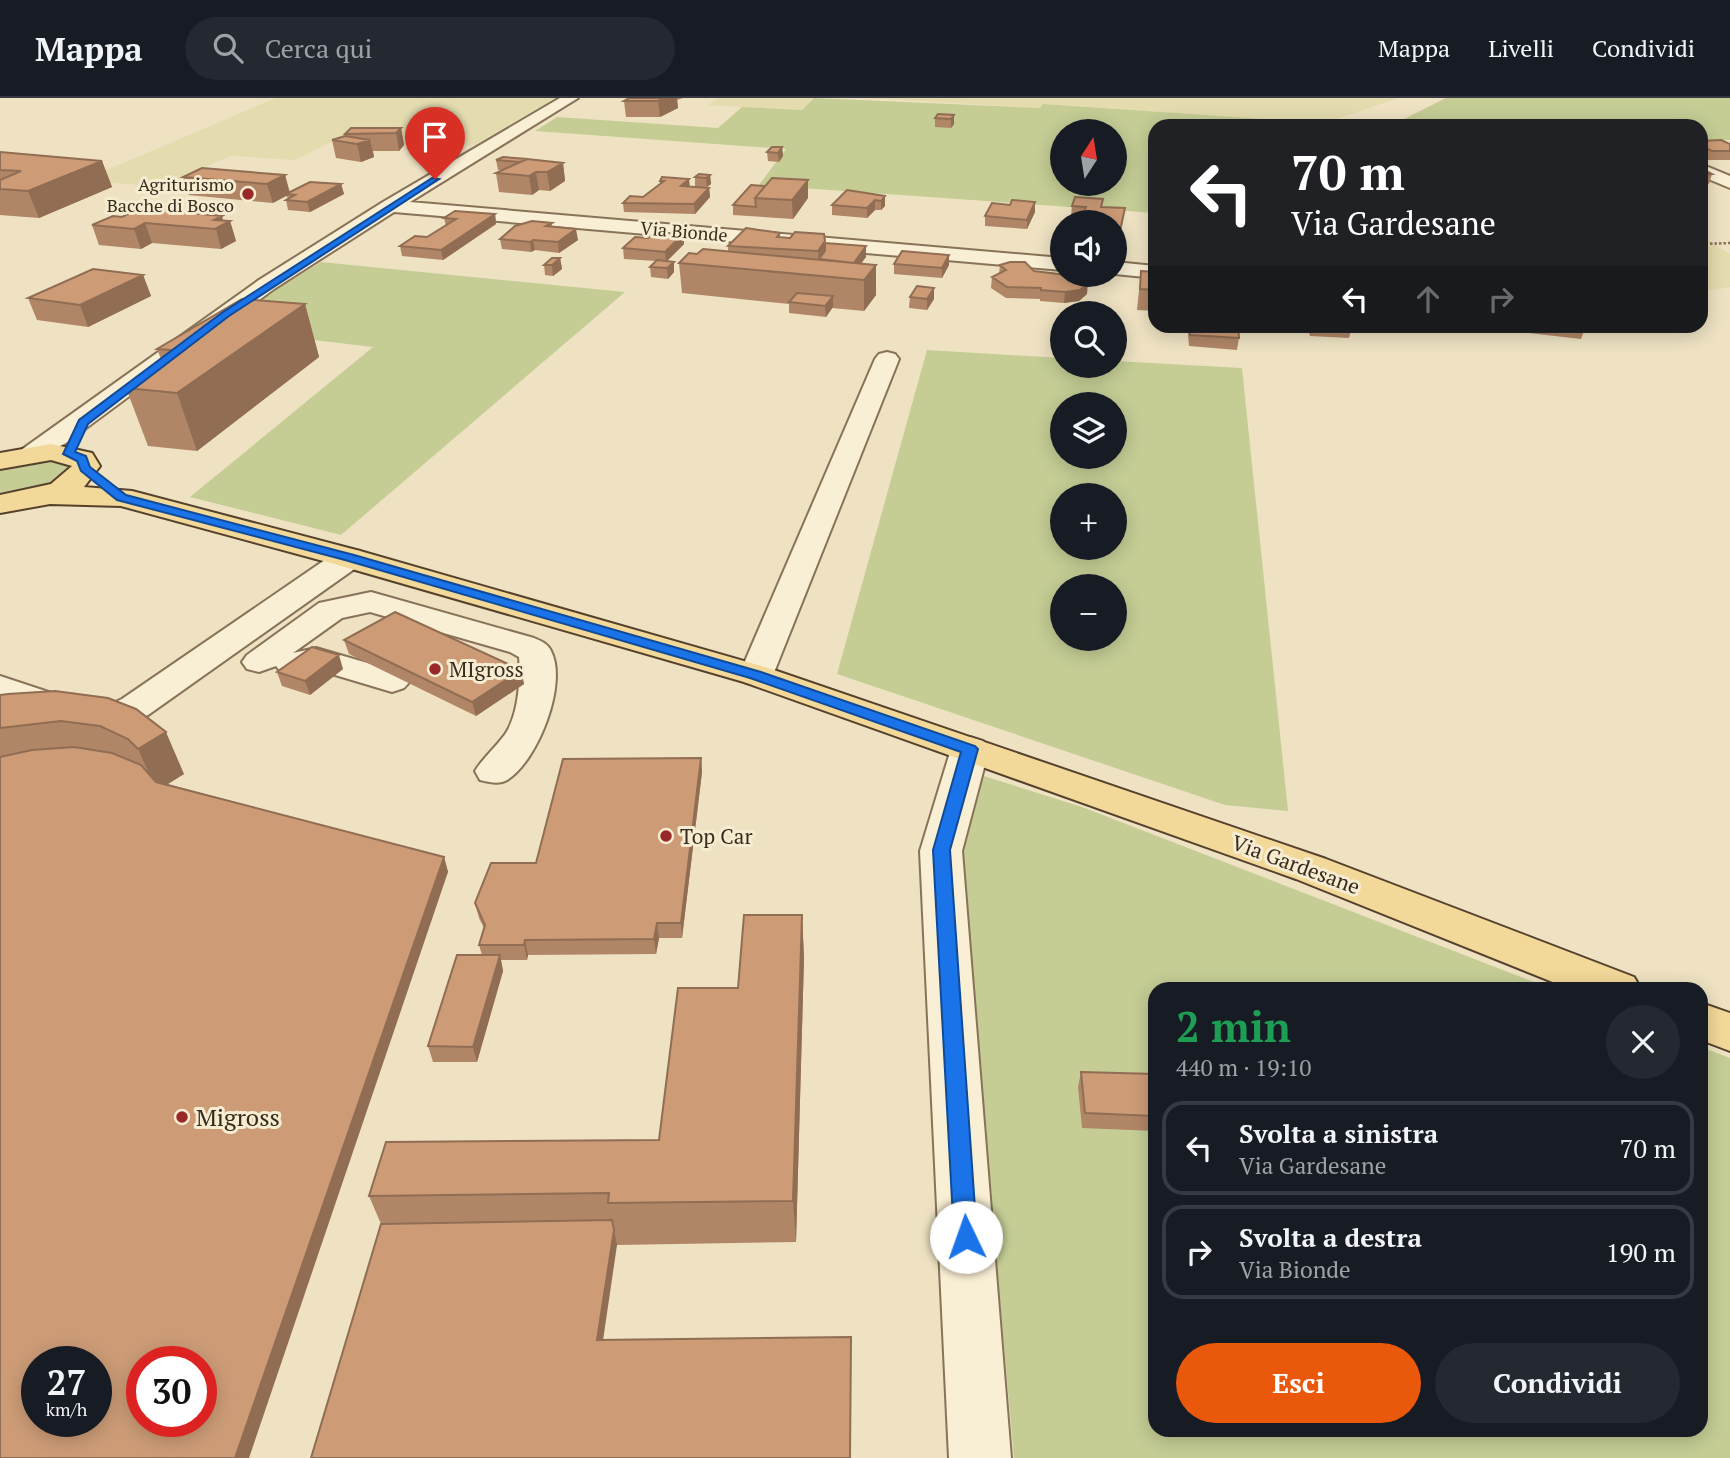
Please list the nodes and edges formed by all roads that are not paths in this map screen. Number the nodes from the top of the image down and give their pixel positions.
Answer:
1 (571, 98) edge
2 (1708, 172) edge
3 (1730, 183) edge
4 (390, 206) junction
5 (1050, 263) edge
6 (1127, 269) edge
7 (1148, 271) edge
8 (887, 359) dead end
9 (83, 423) junction
10 (10, 457) edge
11 (77, 461) junction
12 (121, 497) junction
13 (17, 504) edge
14 (349, 558) junction
15 (447, 648) edge
16 (216, 650) junction
17 (259, 662) junction
18 (755, 675) junction
19 (397, 677) edge
20 (535, 681) junction
21 (0, 687) edge
22 (970, 749) junction
23 (494, 771) dead end
24 (1600, 982) edge
25 (1708, 1024) edge
26 (1730, 1032) edge
27 (980, 1458) edge

1 - 4 street
2 - 3 street
4 - 5 street, Via Bionde
4 - 9 street
6 - 7 street
8 - 18 street
9 - 10 street
9 - 11 street
10 - 11 main road
11 - 12 main road, Via Gardesane
11 - 13 main road
12 - 13 main road, Via Gardesane
12 - 14 main road, Via Gardesane
14 - 16 street
14 - 18 main road, Via Gardesane
15 - 20 street
16 - 17 street
16 - 21 street
17 - 19 street
17 - 20 street
18 - 22 main road, Via Gardesane
20 - 23 street
22 - 24 main road, Via Gardesane
22 - 27 street
25 - 26 main road

